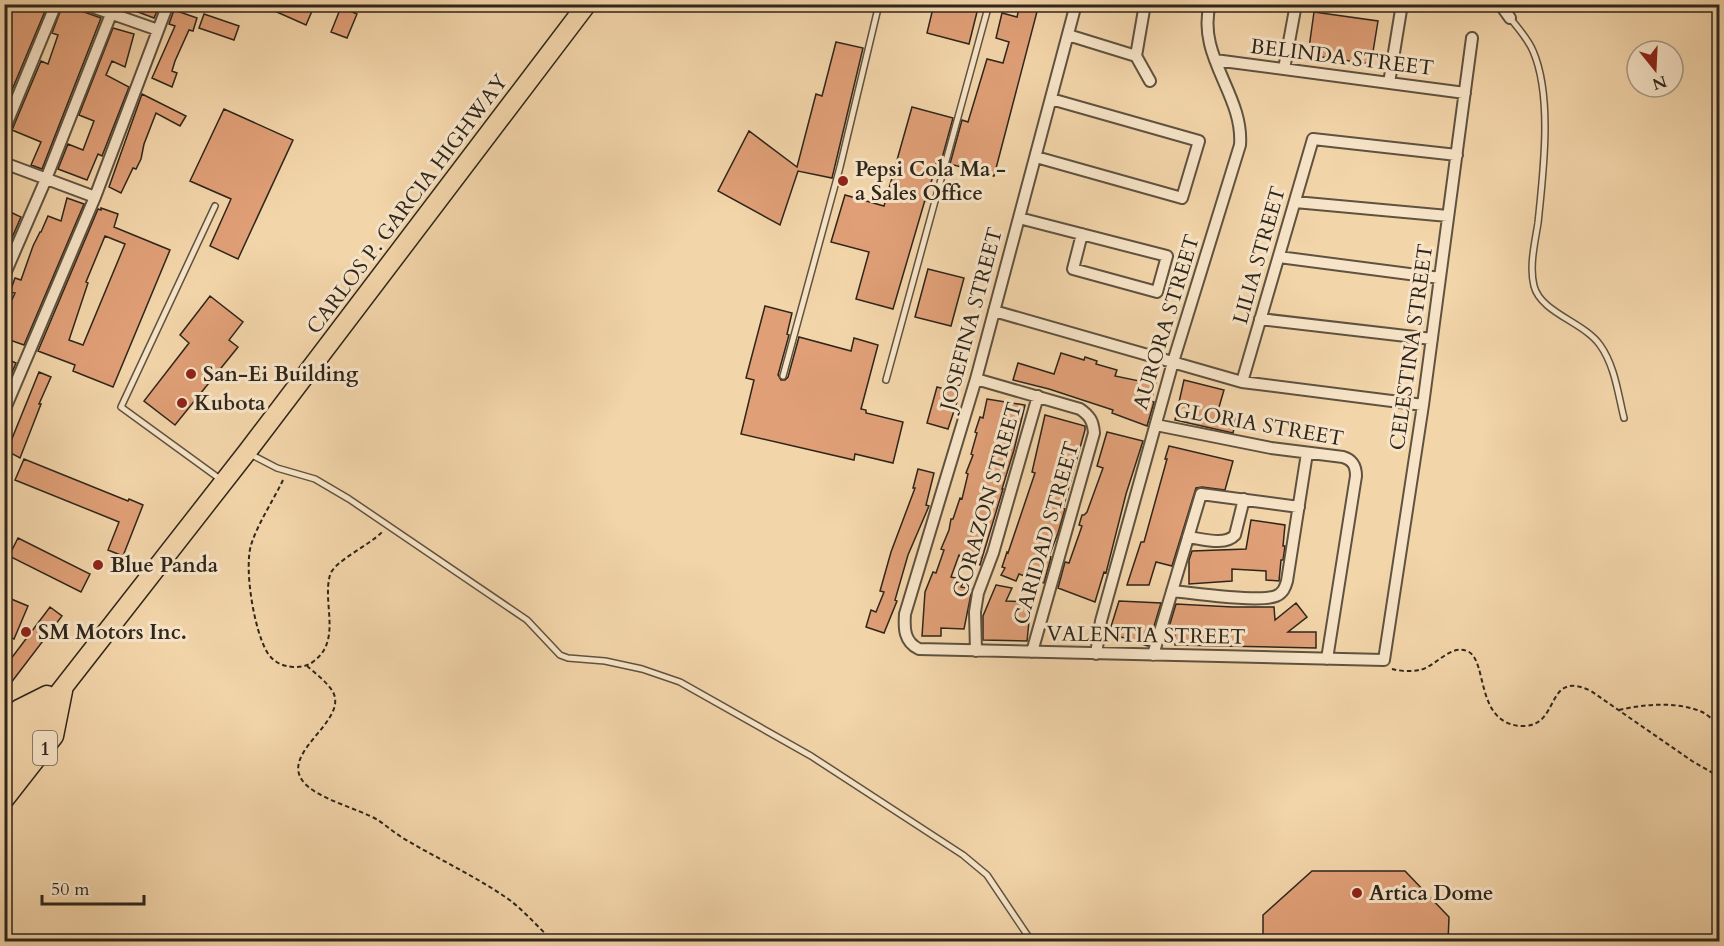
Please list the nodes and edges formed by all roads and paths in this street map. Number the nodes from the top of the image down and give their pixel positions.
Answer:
1 (56, 4) edge
2 (84, 4) edge
3 (168, 4) edge
4 (587, 4) edge
5 (879, 4) edge
6 (989, 4) edge
7 (1076, 4) edge
8 (1145, 4) edge
9 (1210, 4) edge
10 (1296, 4) edge
11 (1500, 4) edge
12 (113, 10) edge
13 (1401, 10) dead end
14 (1510, 18) joint
15 (158, 30) junction
16 (1068, 35) junction
17 (1473, 38) dead end
18 (1136, 56) junction
19 (1215, 60) junction
20 (1284, 69) junction
21 (1150, 81) dead end
22 (1389, 83) junction
23 (1465, 93) junction
24 (1051, 99) junction
25 (4, 130) edge
26 (1457, 156) junction
27 (1035, 157) junction
28 (4, 163) edge
29 (46, 179) junction
30 (95, 197) junction
31 (1295, 202) junction
32 (215, 206) dead end
33 (1448, 216) junction
34 (1019, 218) junction
35 (1082, 234) junction
36 (1279, 257) junction
37 (4, 276) edge
38 (1440, 278) junction
39 (994, 311) junction
40 (1260, 319) junction
41 (1432, 339) junction
42 (1173, 362) junction
43 (783, 376) dead end
44 (976, 379) junction
45 (886, 380) dead end
46 (1242, 382) junction
47 (1038, 396) junction
48 (6, 405) edge
49 (1423, 405) junction
50 (1624, 418) dead end
51 (1156, 425) junction
52 (247, 452) junction
53 (1307, 453) junction
54 (288, 470) junction
55 (224, 482) junction
56 (1244, 500) junction
57 (1299, 507) junction
58 (388, 526) junction
59 (1188, 537) junction
60 (1172, 591) junction
61 (909, 642) joint
62 (976, 651) junction
63 (1032, 652) junction
64 (1096, 654) junction
65 (1153, 655) junction
66 (1327, 659) junction
67 (1384, 660) junction
68 (307, 666) junction
69 (64, 687) junction
70 (51, 703) junction
71 (1619, 710) junction
72 (1719, 725) edge
73 (4, 728) edge
74 (4, 751) edge
75 (4, 777) edge
76 (1719, 777) edge
77 (4, 800) edge
78 (555, 942) edge
79 (1032, 942) edge

1 - 25 street
2 - 12 street
3 - 15 street
4 - 52 highway, CARLOS P. GARCIA HIGHWAY / 1
5 - 43 lane
6 - 45 lane
7 - 16 street, JOSEFINA STREET
8 - 18 street
9 - 19 street, AURORA STREET
10 - 20 street
11 - 14 street
12 - 15 street
12 - 29 street
13 - 22 street
14 - 50 lane
15 - 30 street
16 - 18 street
16 - 24 street, JOSEFINA STREET
17 - 23 street, CELESTINA STREET
18 - 21 street
19 - 20 street, BELINDA STREET
19 - 42 street, AURORA STREET
20 - 22 street, BELINDA STREET
22 - 23 street, BELINDA STREET
23 - 26 street, CELESTINA STREET
24 - 27 street, JOSEFINA STREET
24 - 27 street
26 - 31 street, LILIA STREET
26 - 33 street, CELESTINA STREET
27 - 34 street, JOSEFINA STREET
28 - 29 street
29 - 30 street
29 - 37 street
30 - 48 street
31 - 33 street
31 - 36 street, LILIA STREET
32 - 55 lane
33 - 38 street, CELESTINA STREET
34 - 35 street
34 - 39 street, JOSEFINA STREET
35 - 35 street
36 - 38 street
36 - 40 street, LILIA STREET
38 - 41 street, CELESTINA STREET
39 - 42 street
39 - 44 street, JOSEFINA STREET
40 - 41 street
40 - 46 street, LILIA STREET
41 - 49 street, CELESTINA STREET
42 - 46 street
42 - 51 street, AURORA STREET
44 - 47 street
44 - 61 street, JOSEFINA STREET
46 - 49 street
47 - 62 street, CORAZON STREET
47 - 63 street, CARIDAD STREET
49 - 67 street, CELESTINA STREET
51 - 53 street, GLORIA STREET
51 - 64 street, AURORA STREET
52 - 54 lane
52 - 55 highway, CARLOS P. GARCIA HIGHWAY / 1
53 - 57 street
53 - 66 street, GLORIA STREET
54 - 58 lane
54 - 68 path
55 - 69 highway, CARLOS P. GARCIA HIGHWAY / 1
56 - 57 street
56 - 59 street
56 - 59 street
57 - 60 street
58 - 68 path
58 - 79 lane
59 - 60 street
60 - 65 street
61 - 62 street, VALENTIA STREET
62 - 63 street, VALENTIA STREET
63 - 64 street, VALENTIA STREET
64 - 65 street, VALENTIA STREET
65 - 66 street, VALENTIA STREET
66 - 67 street, VALENTIA STREET
67 - 71 path
68 - 78 path
69 - 70 highway, CARLOS P. GARCIA HIGHWAY / 1
69 - 73 highway, CARLOS P. GARCIA HIGHWAY / 1
69 - 77 highway, CARLOS P. GARCIA HIGHWAY / 1
70 - 74 highway, CARLOS P. GARCIA HIGHWAY / 1
70 - 75 highway, CARLOS P. GARCIA HIGHWAY / 1
71 - 72 path
71 - 76 path

